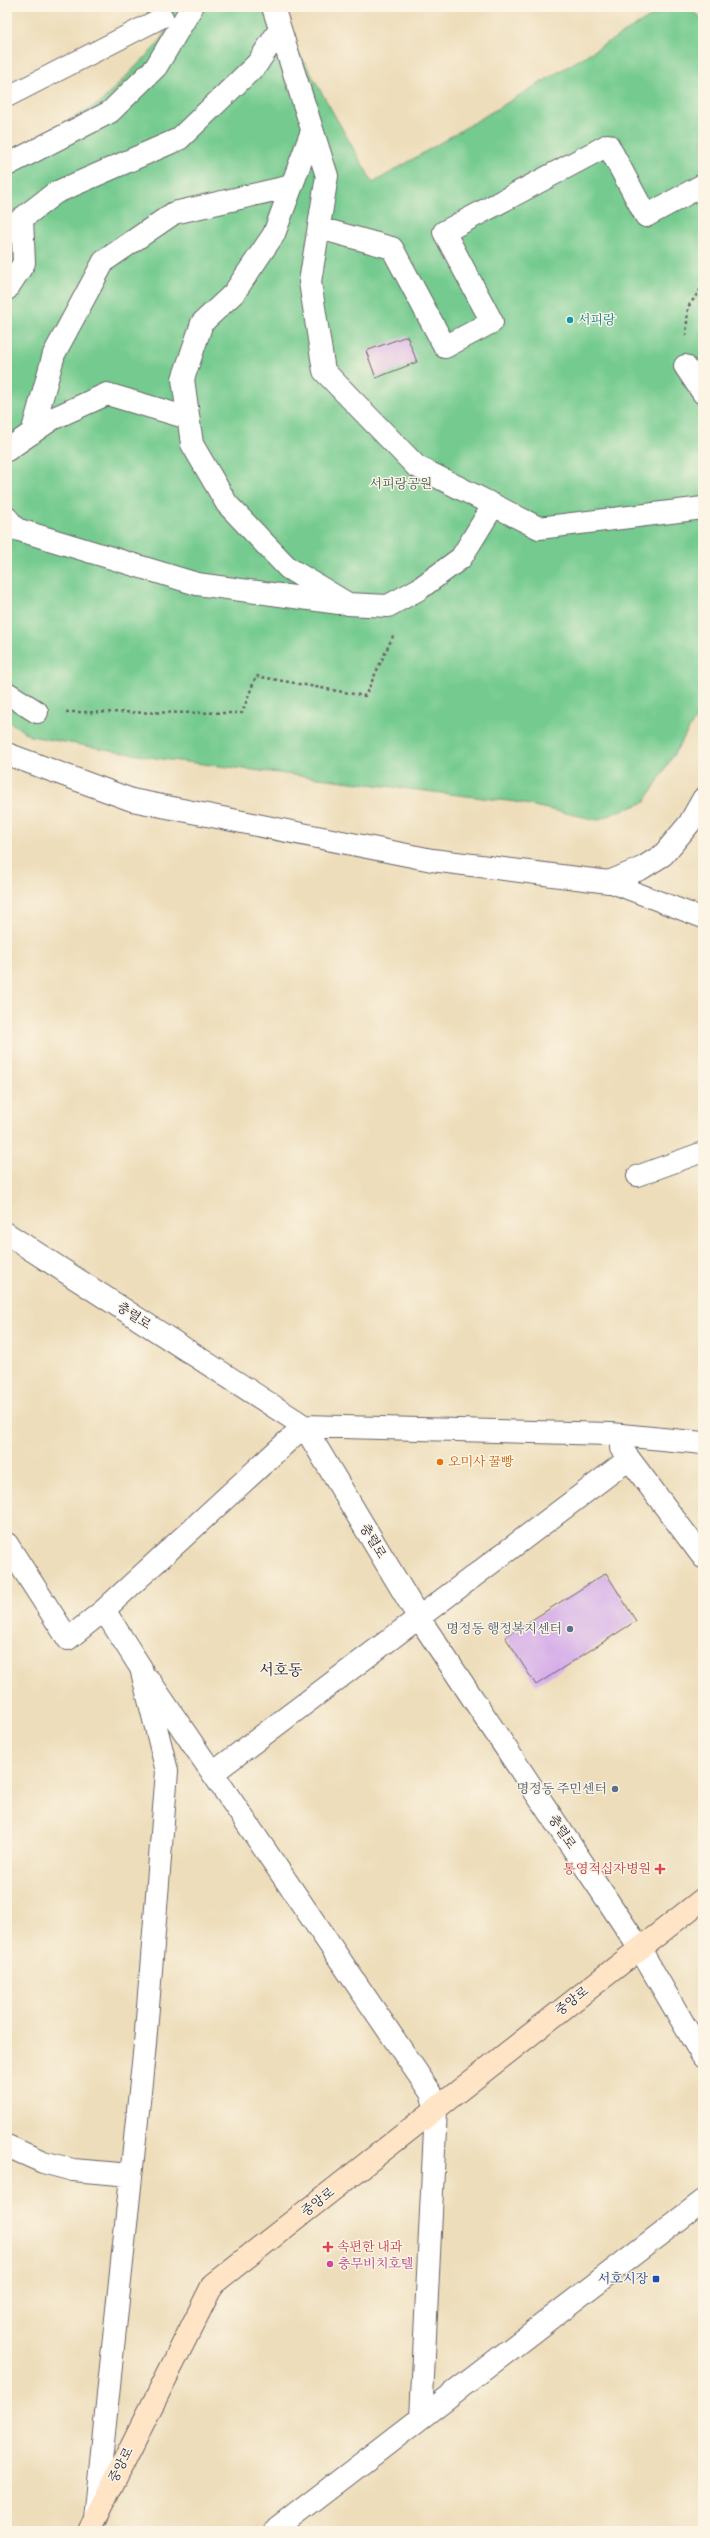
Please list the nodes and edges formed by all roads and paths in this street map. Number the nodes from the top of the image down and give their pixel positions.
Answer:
1 (192, 7) edge
2 (273, 7) edge
3 (163, 17) dead end
4 (280, 29) junction
5 (7, 97) edge
6 (312, 131) junction
7 (7, 165) edge
8 (703, 185) edge
9 (292, 186) junction
10 (15, 224) edge
11 (319, 228) junction
12 (703, 286) edge
13 (7, 289) edge
14 (684, 366) joint
15 (703, 393) edge
16 (188, 418) junction
17 (32, 433) junction
18 (7, 450) edge
19 (493, 506) junction
20 (703, 508) edge
21 (7, 518) edge
22 (348, 604) junction
23 (388, 606) junction
24 (7, 693) edge
25 (37, 712) joint
26 (7, 754) edge
27 (703, 799) edge
28 (609, 882) junction
29 (703, 918) edge
30 (703, 1152) edge
31 (637, 1176) dead end
32 (7, 1234) edge
33 (304, 1426) junction
34 (611, 1434) junction
35 (703, 1443) edge
36 (629, 1459) junction
37 (7, 1544) edge
38 (703, 1556) edge
39 (104, 1610) junction
40 (419, 1618) junction
41 (140, 1668) junction
42 (213, 1773) junction
43 (703, 1899) edge
44 (640, 1948) junction
45 (703, 2056) edge
46 (436, 2109) junction
47 (7, 2146) edge
48 (131, 2175) junction
49 (703, 2201) edge
50 (420, 2418) junction
51 (93, 2526) edge
52 (274, 2531) edge

1 - 7 street
2 - 4 street
3 - 5 lane
4 - 6 street
4 - 10 street
6 - 9 street
6 - 11 street
8 - 11 street
9 - 16 street
9 - 17 street
10 - 13 street
11 - 19 street
12 - 14 path
14 - 15 street
16 - 17 street
16 - 22 street
17 - 18 street
19 - 20 street
19 - 23 street
21 - 22 street
22 - 23 street
23 - 25 path
24 - 25 street
26 - 28 street
27 - 28 street
28 - 29 lane
30 - 31 lane
32 - 33 street, 충렬로
33 - 34 street
33 - 39 street
33 - 40 street, 충렬로
34 - 35 street
34 - 36 street
36 - 38 street
36 - 40 street
37 - 39 street
39 - 41 street
40 - 42 street
40 - 44 street, 충렬로
41 - 42 street
41 - 48 street
42 - 46 street
43 - 44 street, 중앙로
44 - 45 street
44 - 46 street, 중앙로
46 - 50 street
46 - 51 street, 중앙로
47 - 48 street
48 - 51 street
49 - 50 street
50 - 52 street

